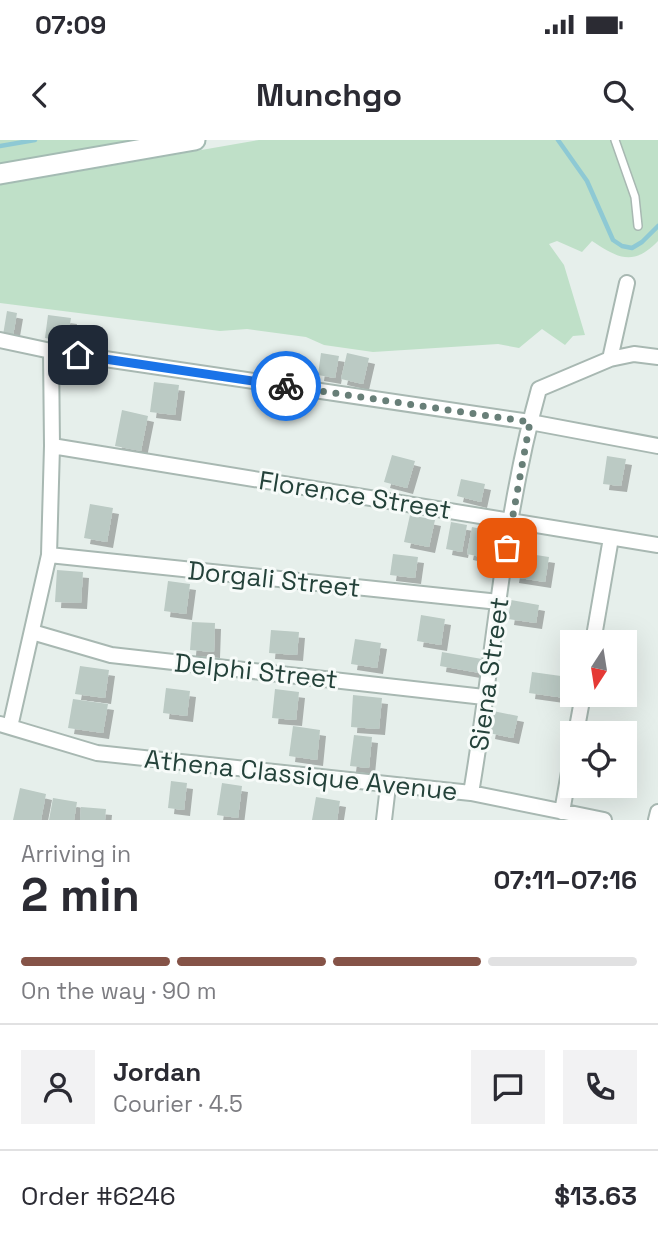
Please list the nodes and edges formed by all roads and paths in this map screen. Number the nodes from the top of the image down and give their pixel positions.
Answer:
1 (195, 140) edge
2 (615, 140) edge
3 (0, 174) edge
4 (638, 226) dead end
5 (627, 284) dead end
6 (0, 340) edge
7 (51, 351) junction
8 (658, 357) edge
9 (610, 359) junction
10 (530, 422) junction
11 (52, 446) junction
12 (658, 446) edge
13 (511, 520) junction
14 (611, 538) junction
15 (658, 545) edge
16 (50, 555) junction
17 (499, 602) junction
18 (595, 630) edge
19 (32, 632) junction
20 (484, 697) junction
21 (5, 725) edge
22 (388, 786) junction
23 (471, 793) junction
24 (564, 798) edge
25 (562, 812) junction
26 (658, 812) edge
27 (384, 820) edge
28 (604, 820) edge
29 (656, 820) edge

1 - 3 main road
2 - 4 lane
5 - 9 street
6 - 7 street
7 - 10 street
7 - 11 street
8 - 9 street, Siena Street
9 - 10 street, Siena Street
10 - 12 street
10 - 13 street, Siena Street
11 - 13 street, Florence Street
11 - 16 street
13 - 14 street, Florence Street
13 - 17 street, Siena Street
14 - 15 street, Florence Street
14 - 18 street
16 - 17 street, Dorgali Street
16 - 19 street
17 - 20 street, Siena Street
19 - 20 street, Delphi Street
19 - 21 street
20 - 23 street, Siena Street
21 - 22 street, Athena Classique Avenue
22 - 23 street, Athena Classique Avenue
22 - 27 street
23 - 25 street, Athena Classique Avenue
24 - 25 street
25 - 28 street, Athena Classique Avenue
26 - 29 street

